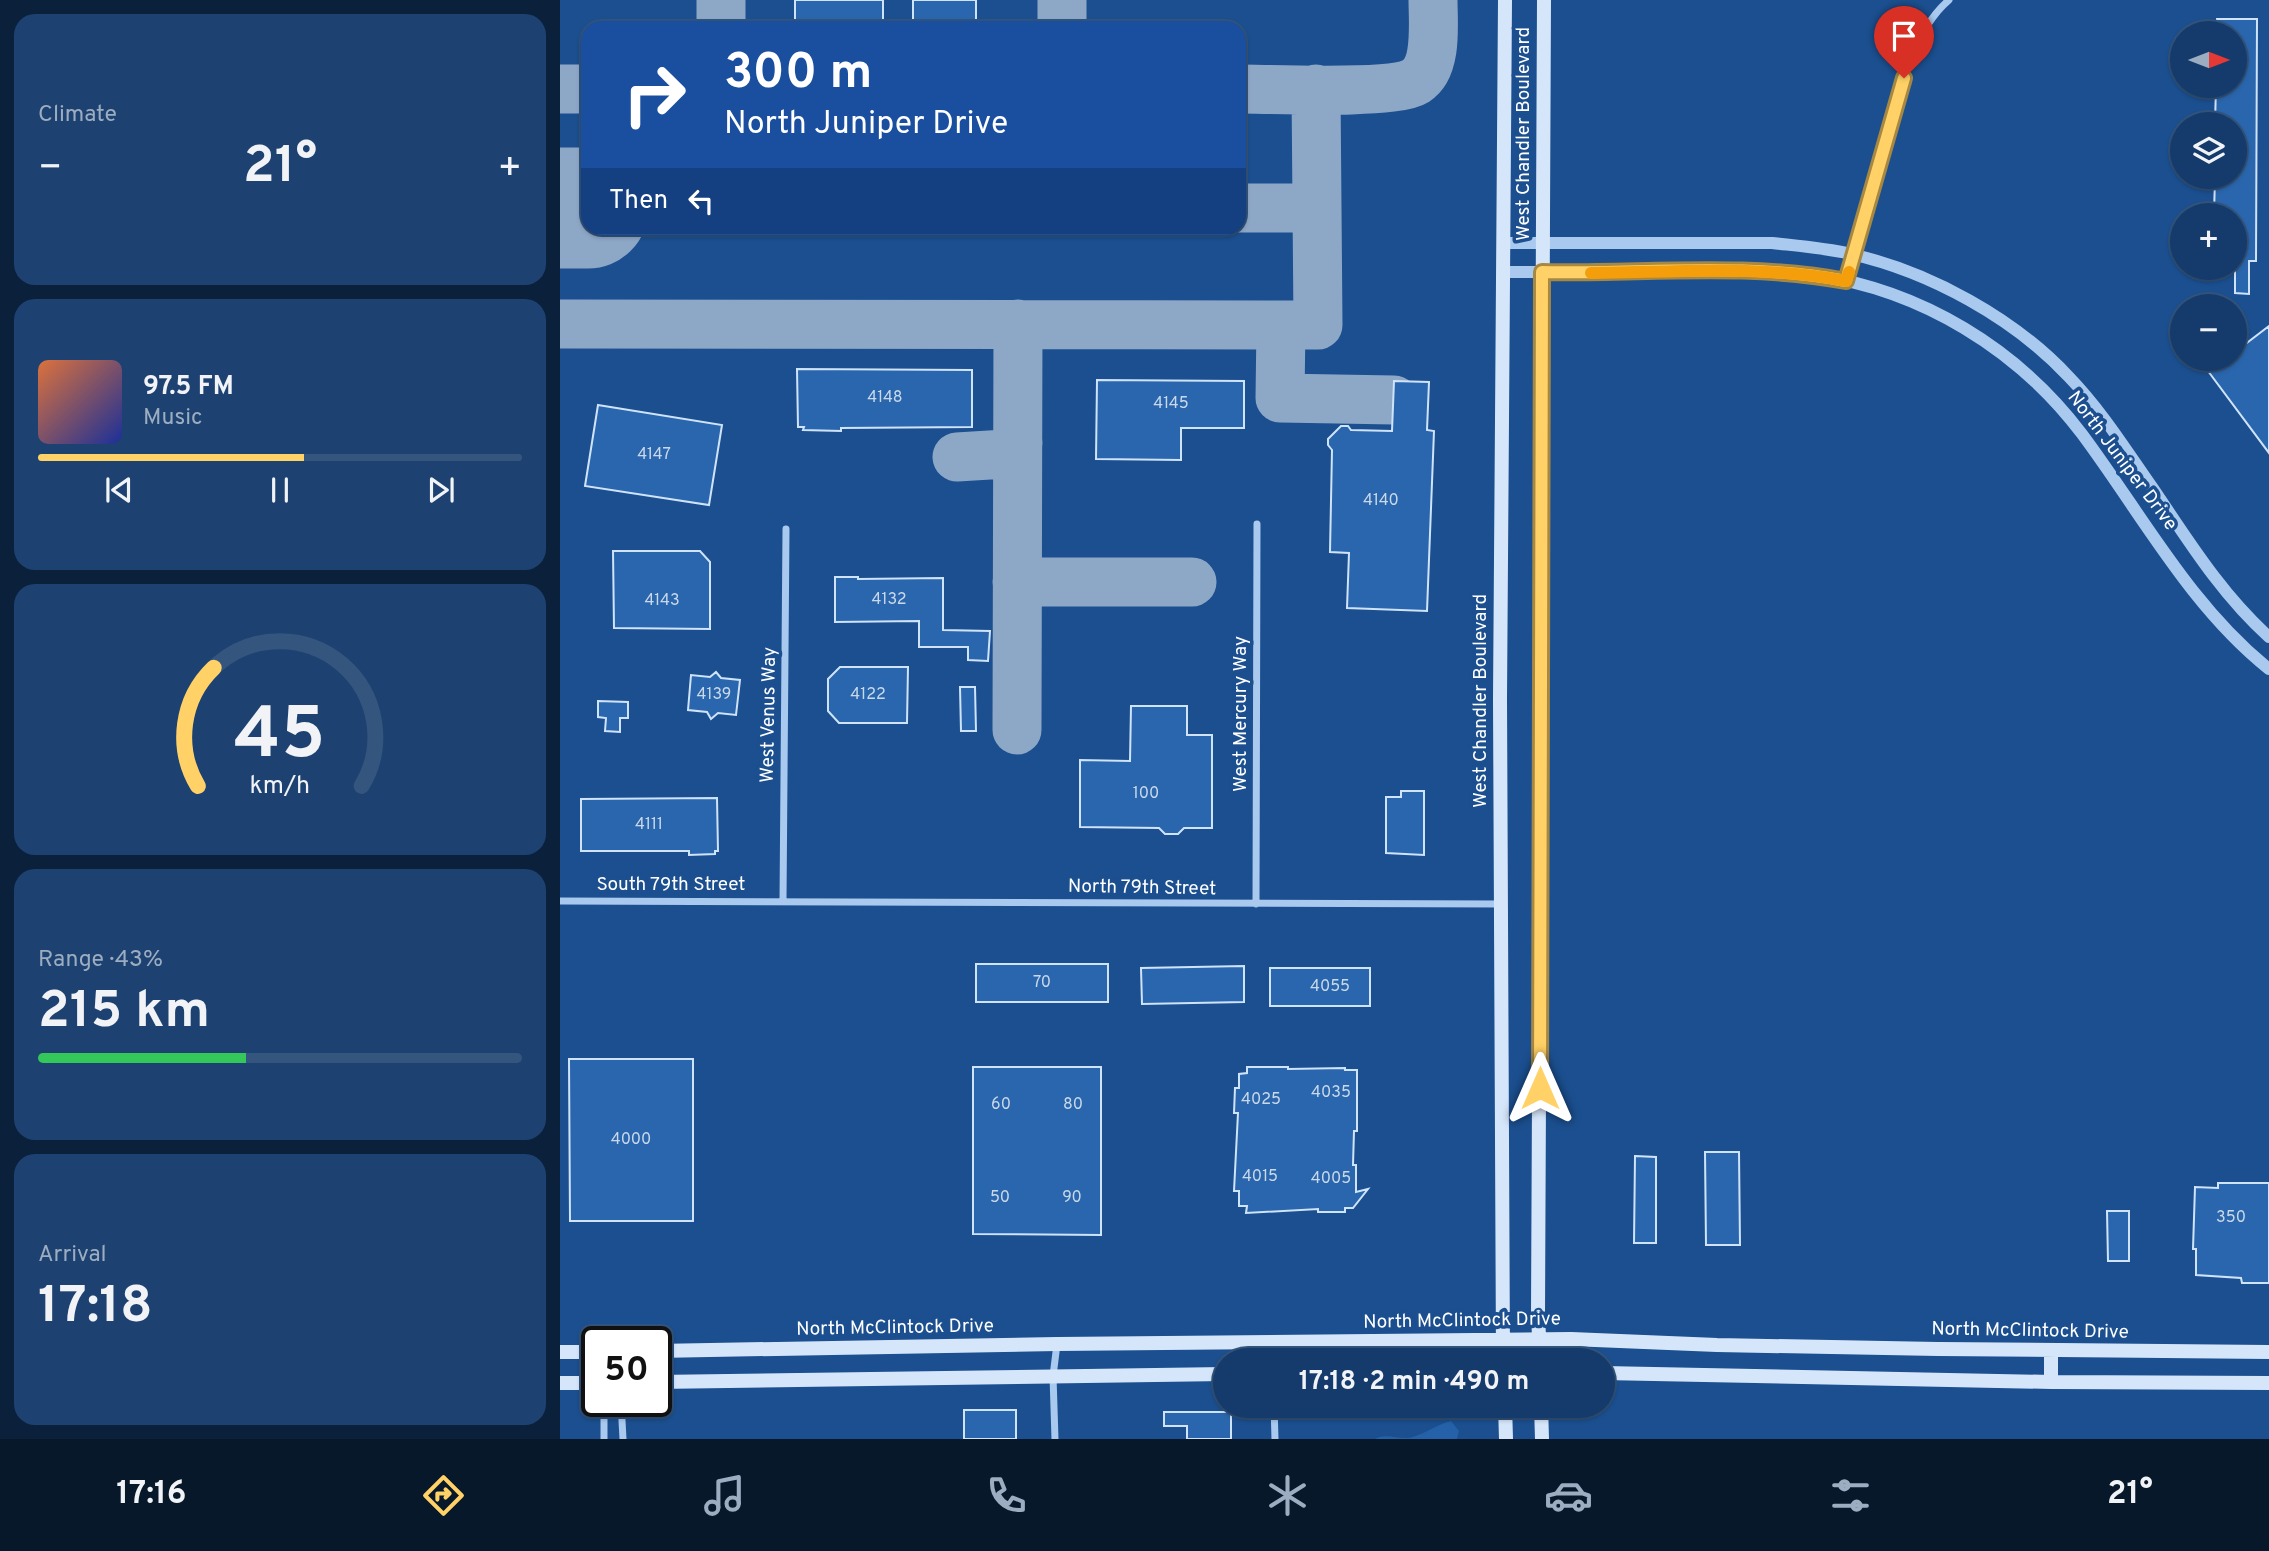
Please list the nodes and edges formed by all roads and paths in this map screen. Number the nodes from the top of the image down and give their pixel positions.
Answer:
1 (1505, 0) edge
2 (1544, 0) edge
3 (1949, 0) edge
4 (1503, 243) junction
5 (1543, 243) junction
6 (1853, 254) junction
7 (1503, 272) junction
8 (1542, 272) junction
9 (1846, 281) junction
10 (1257, 524) dead end
11 (786, 529) dead end
12 (2269, 637) edge
13 (2269, 669) edge
14 (560, 901) edge
15 (783, 901) junction
16 (1256, 904) junction
17 (1501, 904) junction
18 (1503, 1340) junction
19 (1539, 1340) junction
20 (1057, 1344) junction
21 (1503, 1348) edge
22 (1539, 1348) edge
23 (672, 1351) edge
24 (2051, 1351) junction
25 (560, 1352) edge
26 (581, 1352) edge
27 (2269, 1352) edge
28 (1615, 1373) edge
29 (1213, 1374) edge
30 (1053, 1376) junction
31 (672, 1382) edge
32 (2051, 1382) junction
33 (560, 1383) edge
34 (581, 1383) edge
35 (2269, 1383) edge
36 (604, 1417) edge
37 (622, 1417) edge
38 (1274, 1418) edge
39 (1505, 1418) edge
40 (1541, 1418) edge
41 (604, 1439) edge
42 (624, 1439) edge
43 (1055, 1439) edge
44 (1275, 1439) edge
45 (1506, 1439) edge
46 (1542, 1439) edge

1 - 4 main road, West Chandler Boulevard
2 - 5 main road, West Chandler Boulevard
3 - 6 street
4 - 5 street, North Juniper Drive
4 - 7 main road, West Chandler Boulevard
5 - 6 street, North Juniper Drive
5 - 8 main road, West Chandler Boulevard
6 - 9 street
6 - 12 street, North Juniper Drive
7 - 8 street, North Juniper Drive
7 - 17 main road, West Chandler Boulevard
8 - 9 street, North Juniper Drive
8 - 19 main road, West Chandler Boulevard
9 - 13 street, North Juniper Drive
10 - 16 street, West Mercury Way
11 - 15 street, West Venus Way
14 - 15 street, South 79th Street
15 - 16 street, North 79th Street
16 - 17 street, North 79th Street
17 - 18 main road, West Chandler Boulevard
18 - 19 main road, North McClintock Drive
18 - 20 main road, North McClintock Drive
18 - 21 main road, West Chandler Boulevard
19 - 22 main road, West Chandler Boulevard
19 - 24 main road, North McClintock Drive
20 - 23 main road, North McClintock Drive
20 - 30 street
24 - 27 main road, North McClintock Drive
24 - 32 main road
25 - 26 main road
28 - 32 main road
29 - 30 main road
30 - 31 main road
30 - 43 street
32 - 35 main road
33 - 34 main road
36 - 41 street
37 - 42 street
38 - 44 street
39 - 45 main road
40 - 46 main road

